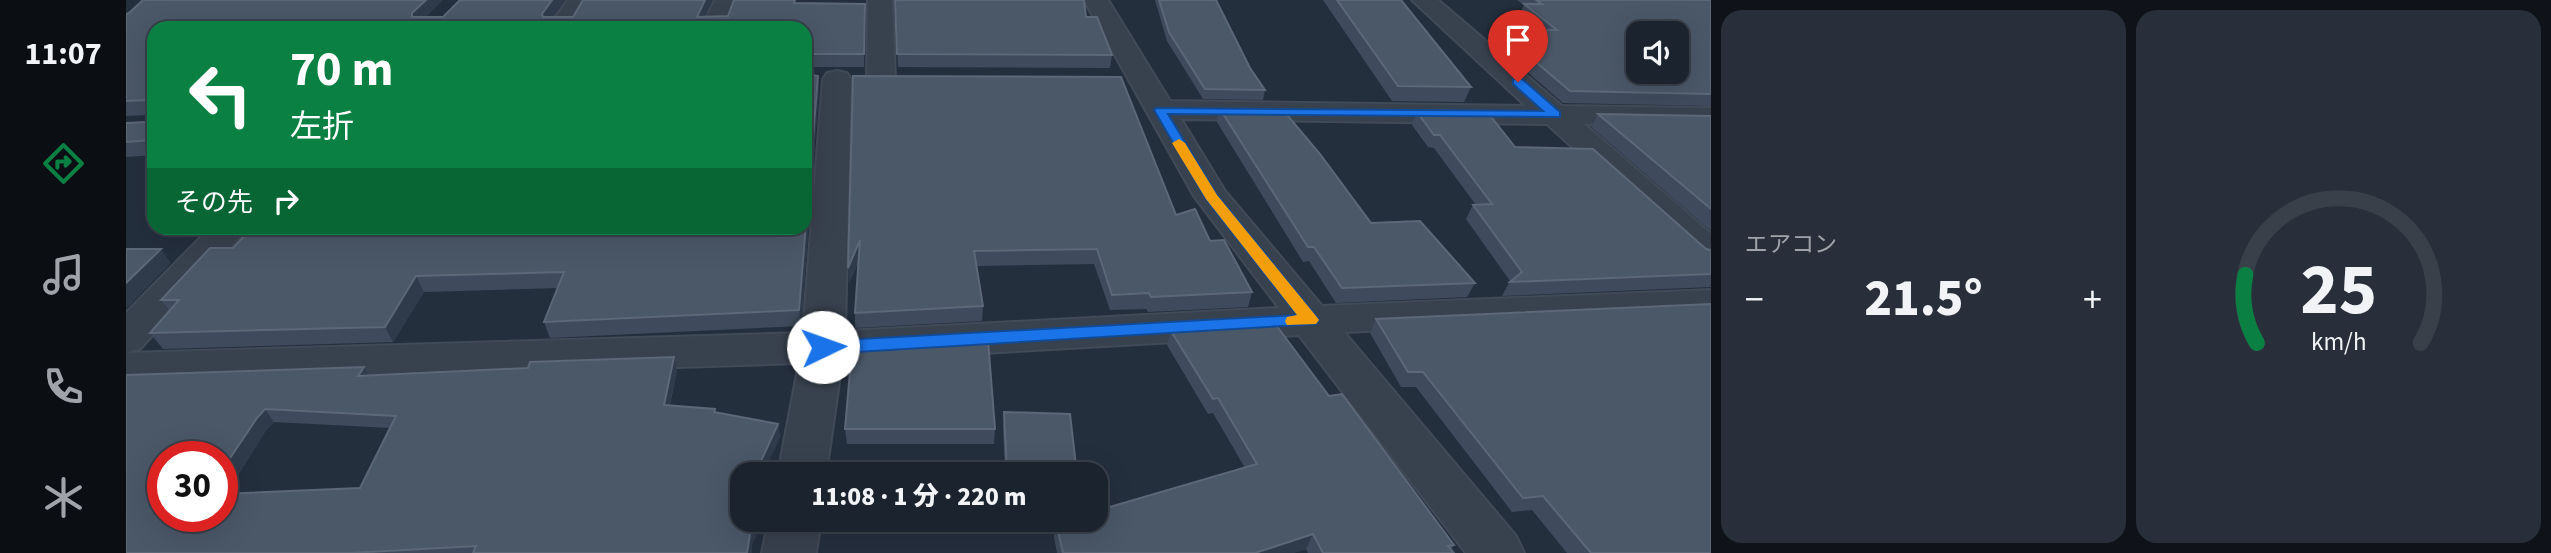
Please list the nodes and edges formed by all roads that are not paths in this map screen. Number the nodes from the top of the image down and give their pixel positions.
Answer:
1 (580, 0) edge
2 (727, 0) edge
3 (880, 0) edge
4 (1096, 0) edge
5 (1424, 0) edge
6 (566, 21) edge
7 (717, 21) edge
8 (1139, 90) junction
9 (1555, 114) junction
10 (1711, 117) edge
11 (223, 235) edge
12 (1711, 253) edge
13 (1711, 303) edge
14 (1310, 320) junction
15 (126, 338) edge
16 (823, 347) junction
17 (126, 369) edge
18 (804, 462) edge
19 (793, 532) edge
20 (789, 553) edge
21 (1497, 553) edge

1 - 6 street
2 - 7 street
3 - 16 street
4 - 8 street
5 - 9 street
8 - 9 street
8 - 14 street
9 - 10 street
9 - 12 street
11 - 15 street
13 - 14 street
14 - 16 street
14 - 21 street
16 - 17 street
16 - 18 street
19 - 20 street

